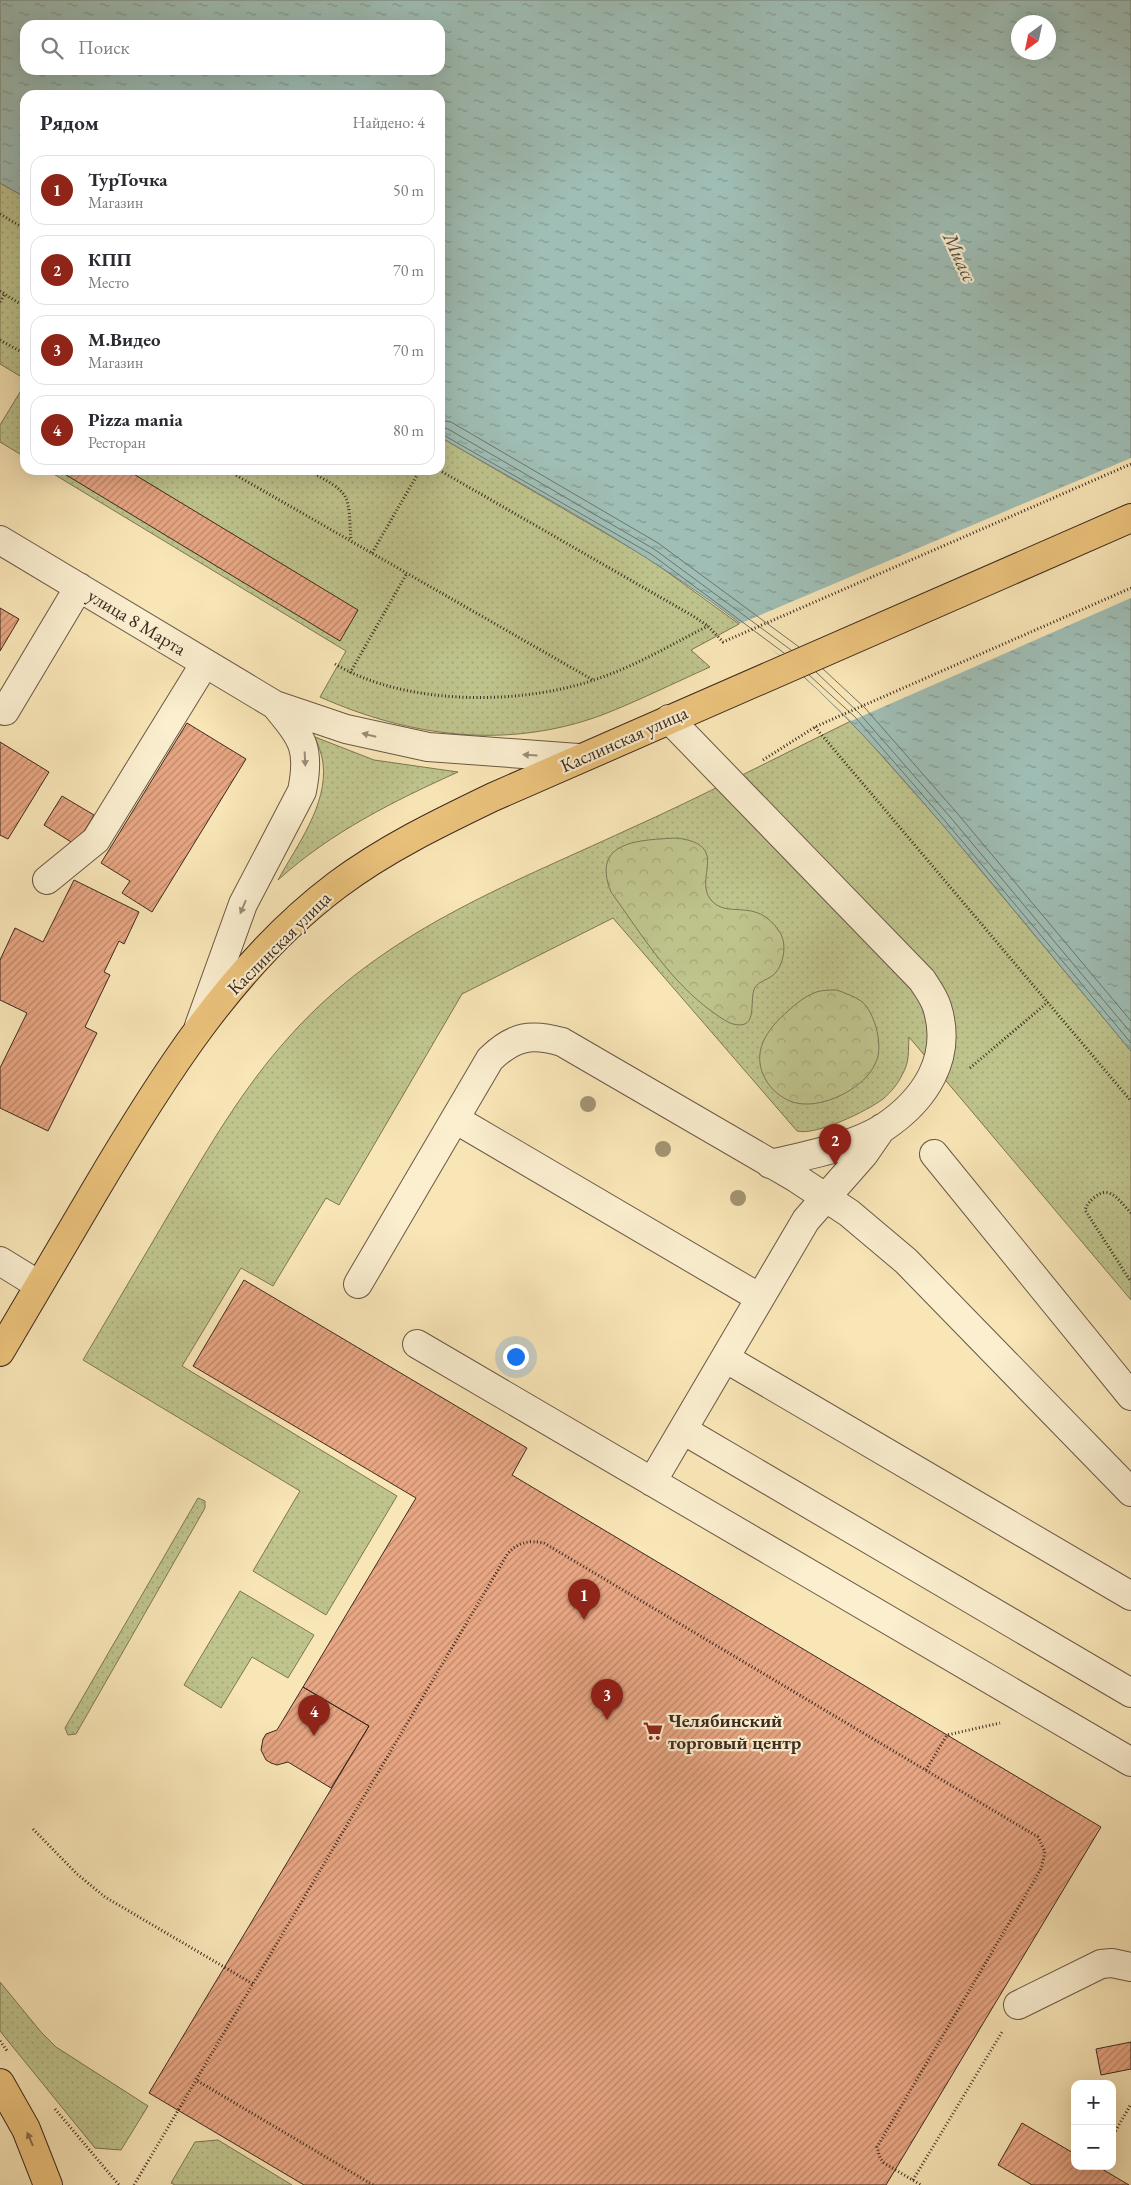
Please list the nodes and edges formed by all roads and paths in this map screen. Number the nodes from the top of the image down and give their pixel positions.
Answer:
1 (0, 214) edge
2 (20, 226) edge
3 (0, 291) edge
4 (4, 295) junction
5 (0, 302) edge
6 (20, 305) edge
7 (0, 340) edge
8 (20, 351) edge
9 (1131, 464) edge
10 (445, 473) edge
11 (236, 475) edge
12 (316, 475) edge
13 (417, 475) edge
14 (1131, 518) edge
15 (0, 540) edge
16 (351, 542) junction
17 (372, 553) junction
18 (407, 573) junction
19 (79, 588) junction
20 (1131, 588) edge
21 (708, 626) junction
22 (205, 663) junction
23 (335, 664) dead end
24 (350, 673) junction
25 (593, 680) junction
26 (275, 705) junction
27 (5, 710) dead end
28 (669, 719) junction
29 (815, 727) junction
30 (578, 758) junction
31 (762, 760) dead end
32 (47, 880) dead end
33 (1048, 1002) junction
34 (196, 1033) junction
35 (988, 1054) dead end
36 (1131, 1101) edge
37 (455, 1119) junction
38 (882, 1128) junction
39 (934, 1154) dead end
40 (770, 1164) junction
41 (824, 1197) junction
42 (1131, 1213) edge
43 (0, 1261) edge
44 (1131, 1282) edge
45 (358, 1284) dead end
46 (39, 1285) junction
47 (760, 1298) junction
48 (417, 1344) dead end
49 (0, 1352) edge
50 (725, 1358) junction
51 (1131, 1396) edge
52 (683, 1430) junction
53 (652, 1482) junction
54 (1131, 1492) edge
55 (1131, 1596) edge
56 (1131, 1692) edge
57 (1002, 1722) dead end
58 (1131, 1762) edge
59 (926, 1770) junction
60 (33, 1829) dead end
61 (1131, 1967) edge
62 (253, 1984) junction
63 (1018, 2005) dead end
64 (0, 2041) edge
65 (992, 2048) dead end
66 (12, 2056) dead end
67 (196, 2080) junction
68 (0, 2083) edge
69 (1131, 2104) edge
70 (54, 2108) dead end
71 (1116, 2130) edge
72 (913, 2180) junction
73 (48, 2185) edge
74 (119, 2185) edge
75 (134, 2185) edge
76 (373, 2185) edge
77 (921, 2185) edge

1 - 2 path
3 - 4 path
4 - 5 path
4 - 6 path
7 - 8 path
9 - 21 path
10 - 21 path
11 - 16 path
12 - 16 path
13 - 17 path
14 - 28 main road, Каслинская улица
15 - 19 street, улица 8 Марта
16 - 17 path
17 - 18 path
18 - 24 path
18 - 25 path
19 - 22 street, улица 8 Марта
19 - 27 street
20 - 29 path
21 - 25 path
22 - 26 street, улица 8 Марта
22 - 32 street
23 - 24 path
24 - 25 path
30 -> 26 street
26 -> 34 street
28 - 30 main road, Каслинская улица
28 - 38 street
29 - 31 path
29 - 33 path
30 - 34 main road, Каслинская улица
33 - 35 path
33 - 36 path
34 - 46 main road, Каслинская улица
37 - 40 street
37 - 45 street
37 - 47 street
38 - 40 street
38 - 41 street
39 - 51 street
40 - 41 street
41 - 47 street
41 - 54 street
42 - 44 path
43 - 46 street
46 - 49 main road, Каслинская улица
47 - 50 street
48 - 53 street
50 - 52 street
50 - 55 street
52 - 53 street
52 - 56 street
53 - 58 street
57 - 59 path
59 - 62 path
59 - 72 path
60 - 62 path
61 - 63 street
62 - 67 path
64 - 66 path
65 - 72 path
67 - 75 path
67 - 76 path
73 -> 68 main road
69 - 71 path
70 - 74 path
72 - 77 path

